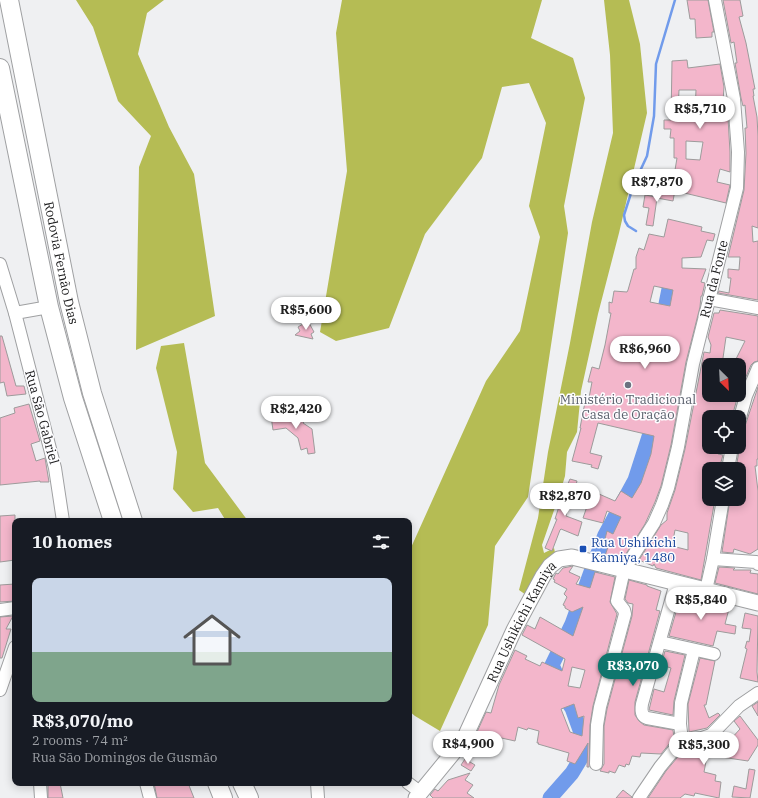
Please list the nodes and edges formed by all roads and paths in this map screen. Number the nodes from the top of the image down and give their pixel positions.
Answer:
1 (9, 0) edge
2 (716, 0) edge
3 (0, 68) edge
4 (0, 264) edge
5 (709, 299) junction
6 (49, 307) junction
7 (758, 308) edge
8 (15, 313) junction
9 (758, 368) edge
10 (742, 410) edge
11 (722, 506) edge
12 (63, 518) edge
13 (112, 518) edge
14 (132, 518) edge
15 (713, 559) junction
16 (757, 562) edge
17 (624, 570) junction
18 (676, 583) junction
19 (706, 590) junction
20 (758, 603) edge
21 (12, 608) edge
22 (0, 610) edge
23 (660, 642) junction
24 (694, 650) junction
25 (714, 654) dead end
26 (12, 656) edge
27 (0, 690) edge
28 (758, 693) edge
29 (680, 724) junction
30 (682, 740) junction
31 (596, 764) dead end
32 (40, 786) edge
33 (147, 786) edge
34 (218, 786) edge
35 (243, 786) edge
36 (317, 786) edge
37 (415, 791) edge
38 (41, 798) edge
39 (150, 798) edge
40 (223, 798) edge
41 (249, 798) edge
42 (318, 798) edge
43 (639, 798) edge

1 - 14 highway, Rodovia Fernão Dias
2 - 5 street, Rua da Fonte
3 - 6 highway, Rodovia Fernão Dias
4 - 8 street, Rua São Gabriel
5 - 7 street
5 - 17 street, Rua da Fonte
6 - 8 street
6 - 13 highway, Rodovia Fernão Dias
8 - 12 street, Rua São Gabriel
9 - 10 street
11 - 15 street
15 - 16 street
15 - 19 street
17 - 18 main road, Rua Ushikichi Kamiya
17 - 31 street, Rua da Fonte
17 - 37 main road, Rua Ushikichi Kamiya
18 - 19 main road, Rua Ushikichi Kamiya
18 - 23 street
19 - 20 main road, Rua Ushikichi Kamiya
21 - 22 street
23 - 24 street
23 - 29 street
24 - 25 street
24 - 29 street
26 - 27 street
28 - 30 street
29 - 30 street
30 - 43 street
32 - 38 street
33 - 39 street
34 - 40 highway
35 - 41 highway
36 - 42 street

